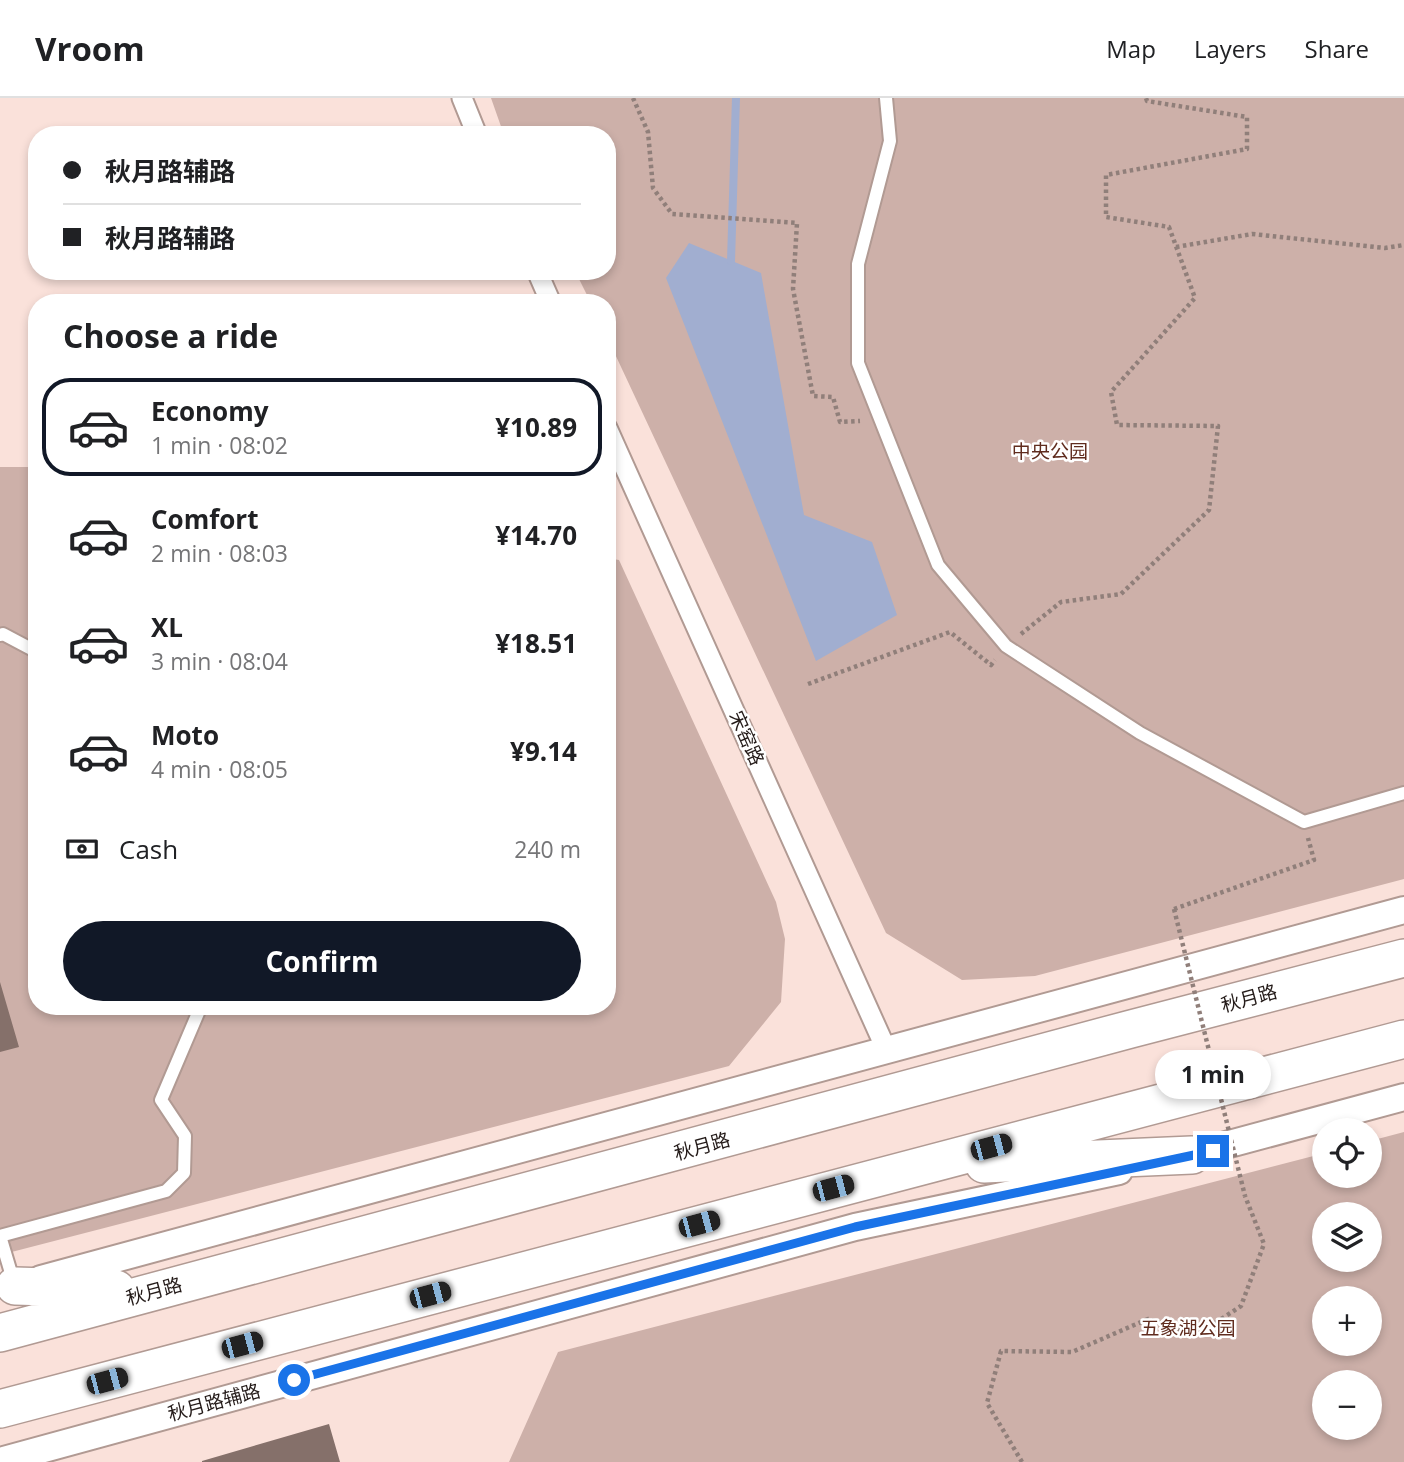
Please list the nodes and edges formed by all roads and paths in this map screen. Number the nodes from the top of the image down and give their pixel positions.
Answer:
1 (462, 98) edge
2 (886, 98) edge
3 (1146, 98) edge
4 (635, 99) edge
5 (473, 126) edge
6 (1404, 245) edge
7 (1176, 247) junction
8 (880, 419) junction
9 (616, 448) edge
10 (0, 635) edge
11 (1006, 646) junction
12 (28, 647) edge
13 (808, 684) dead end
14 (1404, 793) edge
15 (1304, 822) junction
16 (1404, 910) edge
17 (1404, 958) edge
18 (197, 1015) edge
19 (1404, 1039) edge
20 (886, 1049) junction
21 (1404, 1097) edge
22 (1192, 1155) junction
23 (914, 1167) junction
24 (0, 1236) edge
25 (7, 1288) edge
26 (155, 1290) junction
27 (0, 1333) edge
28 (0, 1409) edge
29 (0, 1461) edge
30 (1022, 1462) edge

1 - 5 street
2 - 8 lane
3 - 7 path
4 - 8 path
6 - 7 path
7 - 11 path
8 - 11 lane
9 - 20 street, 宋窑路
10 - 12 lane
11 - 13 path
11 - 15 lane
14 - 15 lane
15 - 30 path, bridge
16 - 20 street
17 - 26 main road, 秋月路
18 - 24 lane
19 - 23 main road
20 - 25 street
21 - 22 street, 秋月路辅路
22 - 23 main road
22 - 29 street, 秋月路辅路
23 - 28 main road
24 - 25 lane
25 - 26 main road
26 - 27 main road, 秋月路

